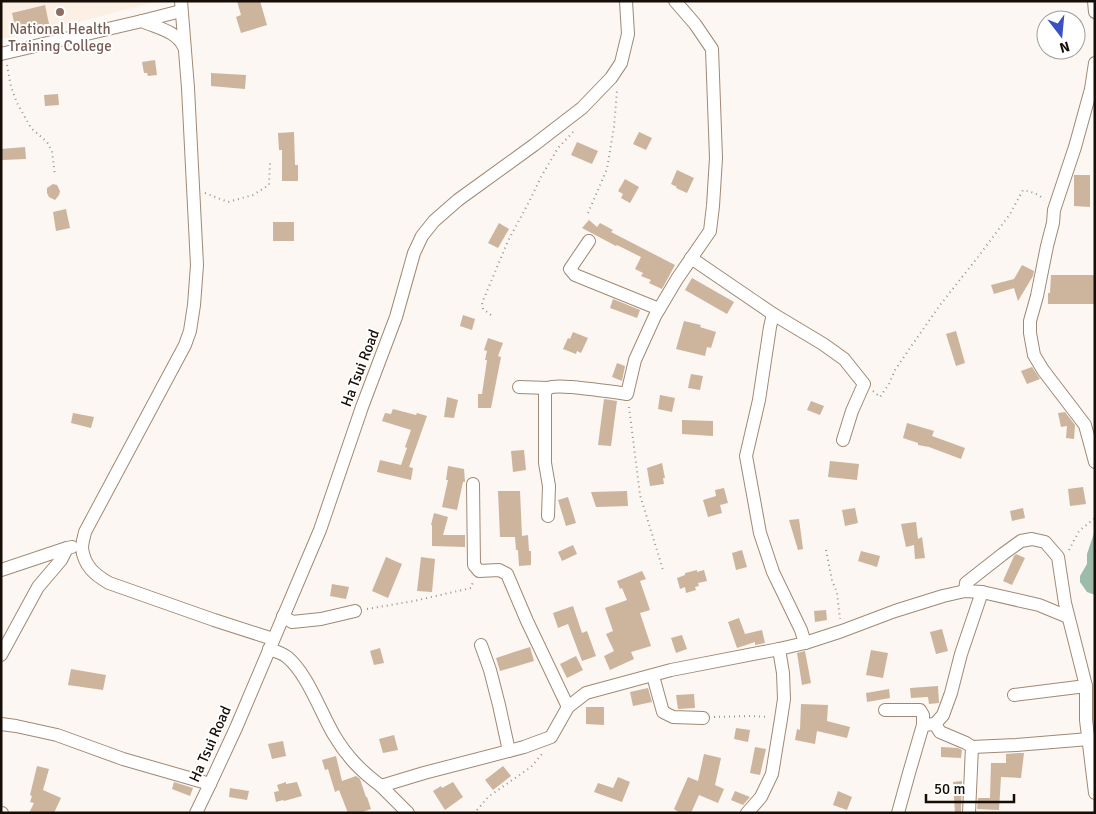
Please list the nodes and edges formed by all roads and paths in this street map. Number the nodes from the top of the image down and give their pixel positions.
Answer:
1 (626, 1) edge
2 (675, 1) edge
3 (1094, 1) edge
4 (181, 6) edge
5 (1095, 11) edge
6 (142, 22) junction
7 (185, 50) junction
8 (3, 53) edge
9 (1095, 63) edge
10 (611, 78) junction
11 (617, 91) junction
12 (610, 96) dead end
13 (577, 127) dead end
14 (270, 162) dead end
15 (55, 176) dead end
16 (193, 194) junction
17 (1054, 210) junction
18 (588, 213) dead end
19 (589, 241) dead end
20 (691, 258) junction
21 (659, 309) junction
22 (773, 314) junction
23 (491, 315) dead end
24 (519, 387) dead end
25 (548, 388) junction
26 (627, 394) junction
27 (880, 397) dead end
28 (843, 440) dead end
29 (1095, 462) edge
30 (472, 484) dead end
31 (548, 516) dead end
32 (1095, 518) edge
33 (82, 547) junction
34 (67, 548) junction
35 (826, 550) dead end
36 (1058, 557) junction
37 (1, 570) edge
38 (663, 570) dead end
39 (479, 571) junction
40 (965, 591) junction
41 (982, 592) junction
42 (355, 611) joint
43 (283, 616) junction
44 (1068, 617) junction
45 (842, 631) junction
46 (805, 643) junction
47 (271, 644) junction
48 (481, 645) dead end
49 (779, 649) junction
50 (1, 655) edge
51 (653, 676) junction
52 (1086, 686) junction
53 (1014, 695) dead end
54 (568, 707) junction
55 (885, 710) dead end
56 (703, 718) joint
57 (781, 719) junction
58 (1090, 720) edge
59 (1, 724) edge
60 (929, 725) junction
61 (1089, 739) junction
62 (972, 748) junction
63 (509, 751) junction
64 (542, 754) dead end
65 (210, 784) junction
66 (381, 786) junction
67 (1095, 793) edge
68 (196, 813) edge
69 (408, 813) edge
70 (473, 813) edge
71 (747, 813) edge
72 (898, 813) edge
73 (969, 813) edge

1 - 10 street, Ha Tsui Road
2 - 20 street
3 - 5 street
4 - 6 street
4 - 7 street
6 - 7 street
6 - 8 street
7 - 16 street
8 - 15 path
9 - 17 street
10 - 11 path
10 - 43 street, Ha Tsui Road
11 - 12 path
11 - 18 path
13 - 23 path
14 - 16 path
16 - 33 street
17 - 27 path
17 - 29 street
19 - 21 street
20 - 21 street
20 - 22 street
21 - 26 street
22 - 28 street
22 - 46 street
24 - 25 street
25 - 26 street
25 - 31 street
26 - 38 path
30 - 39 street
32 - 36 path
33 - 34 street
33 - 47 street
34 - 37 street
34 - 50 street
35 - 45 path
36 - 40 street
36 - 44 street
39 - 42 path
39 - 54 street
40 - 41 street
40 - 45 street
41 - 44 street
41 - 60 street
42 - 43 street
43 - 47 street, Ha Tsui Road
44 - 52 street
45 - 46 street
46 - 49 street
47 - 65 street, Ha Tsui Road
47 - 66 street
48 - 63 street
49 - 51 street
49 - 57 street
51 - 54 street
51 - 56 street
52 - 53 street
52 - 58 street
54 - 63 street
55 - 60 street
56 - 57 path
57 - 71 street
58 - 61 street
59 - 65 street
60 - 62 street
60 - 72 street
61 - 62 street
61 - 67 street
62 - 73 street
63 - 66 street
64 - 70 path
65 - 68 street, Ha Tsui Road
66 - 69 street

